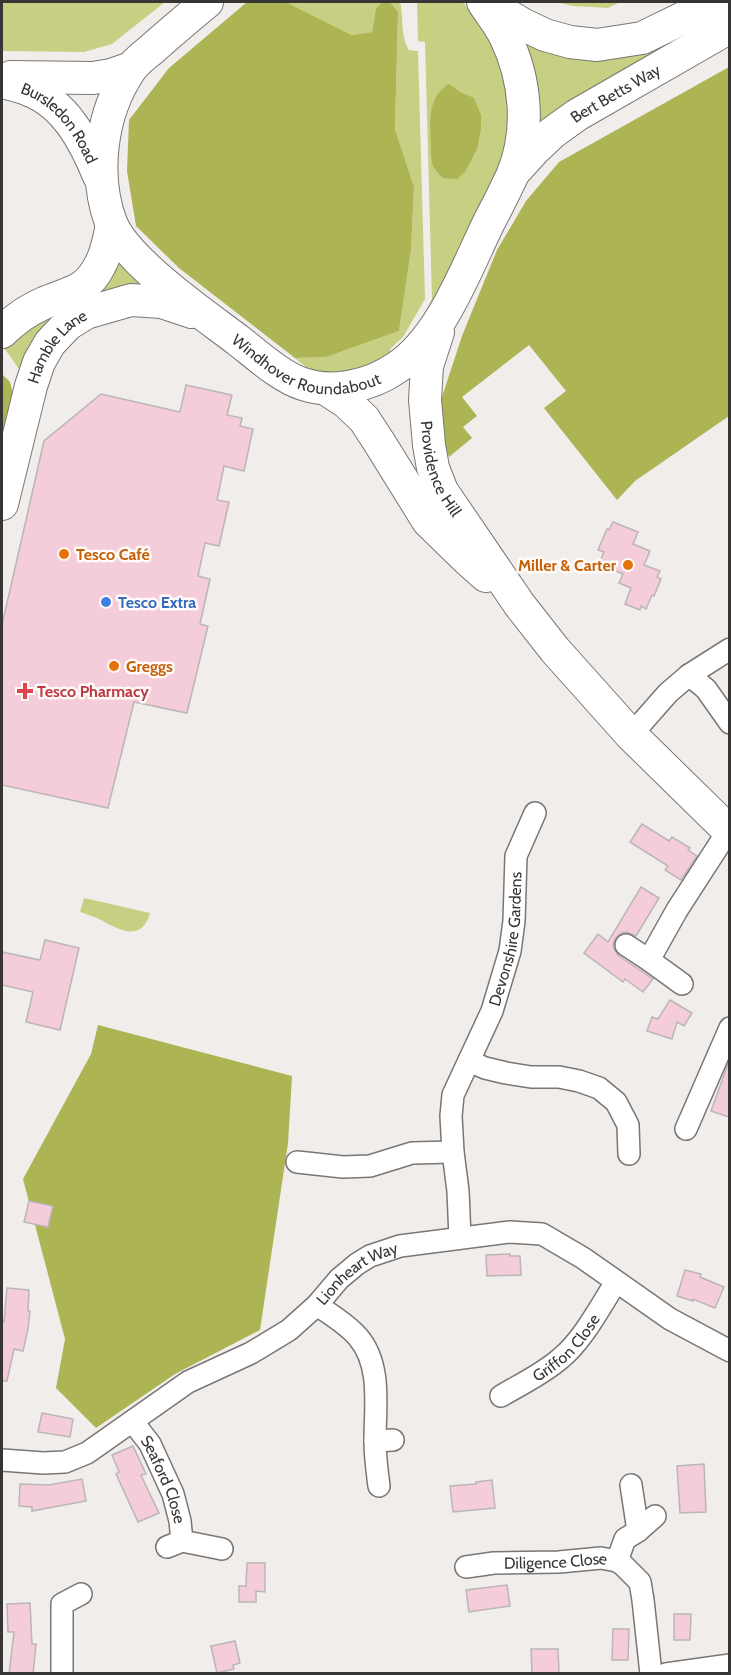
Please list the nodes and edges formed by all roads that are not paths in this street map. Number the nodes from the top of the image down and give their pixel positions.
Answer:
1 (207, 2) edge
2 (484, 2) edge
3 (716, 2) edge
4 (729, 27) edge
5 (130, 68) junction
6 (2, 77) edge
7 (2, 82) edge
8 (513, 174) junction
9 (101, 180) junction
10 (112, 225) junction
11 (444, 315) junction
12 (206, 317) junction
13 (2, 332) edge
14 (326, 389) junction
15 (2, 504) edge
16 (519, 604) junction
17 (729, 649) edge
18 (689, 675) junction
19 (729, 723) edge
20 (631, 735) junction
21 (535, 813) dead end
22 (729, 832) edge
23 (626, 945) dead end
24 (649, 960) junction
25 (682, 984) dead end
26 (729, 1028) edge
27 (469, 1061) junction
28 (686, 1129) dead end
29 (453, 1152) junction
30 (629, 1154) dead end
31 (297, 1162) dead end
32 (460, 1238) junction
33 (616, 1282) junction
34 (317, 1305) junction
35 (729, 1351) edge
36 (501, 1396) dead end
37 (133, 1422) junction
38 (2, 1460) edge
39 (631, 1485) dead end
40 (379, 1486) dead end
41 (654, 1516) dead end
42 (638, 1531) junction
43 (222, 1549) dead end
44 (617, 1561) junction
45 (466, 1567) dead end
46 (64, 1598) dead end
47 (729, 1665) edge
48 (62, 1674) edge
49 (651, 1674) edge
50 (666, 1674) edge

1 - 5 main road, Windhover Roundabout
2 - 3 main road, Bert Betts Way
2 - 8 main road, Windhover Roundabout
4 - 8 main road, Bert Betts Way
5 - 6 main road, Bursledon Road
5 - 9 main road, Windhover Roundabout
7 - 9 main road, Bursledon Road
8 - 11 main road, Windhover Roundabout
9 - 10 main road, Windhover Roundabout
10 - 12 main road, Windhover Roundabout
10 - 13 main road, Hamble Lane
11 - 14 main road, Windhover Roundabout
11 - 16 main road, Providence Hill
12 - 14 main road, Windhover Roundabout
12 - 15 main road, Hamble Lane
14 - 16 main road, Providence Hill
16 - 20 main road, Providence Hill
17 - 18 street
18 - 19 street
18 - 20 street
20 - 22 main road, Providence Hill
21 - 27 street, Devonshire Gardens
22 - 24 street
23 - 24 street
24 - 25 street
26 - 28 street
27 - 29 street, Devonshire Gardens
27 - 30 street
29 - 31 street
29 - 32 street, Devonshire Gardens
32 - 33 street, Lionheart Way
32 - 34 street, Lionheart Way
33 - 35 street, Lionheart Way
33 - 36 street, Griffon Close
34 - 37 street, Lionheart Way
34 - 40 street
37 - 38 street, Lionheart Way
37 - 43 street, Seaford Close
39 - 42 street
41 - 42 street, Diligence Close
42 - 44 street, Diligence Close
44 - 45 street, Diligence Close
44 - 49 street, Diligence Close
46 - 48 street
47 - 50 street

